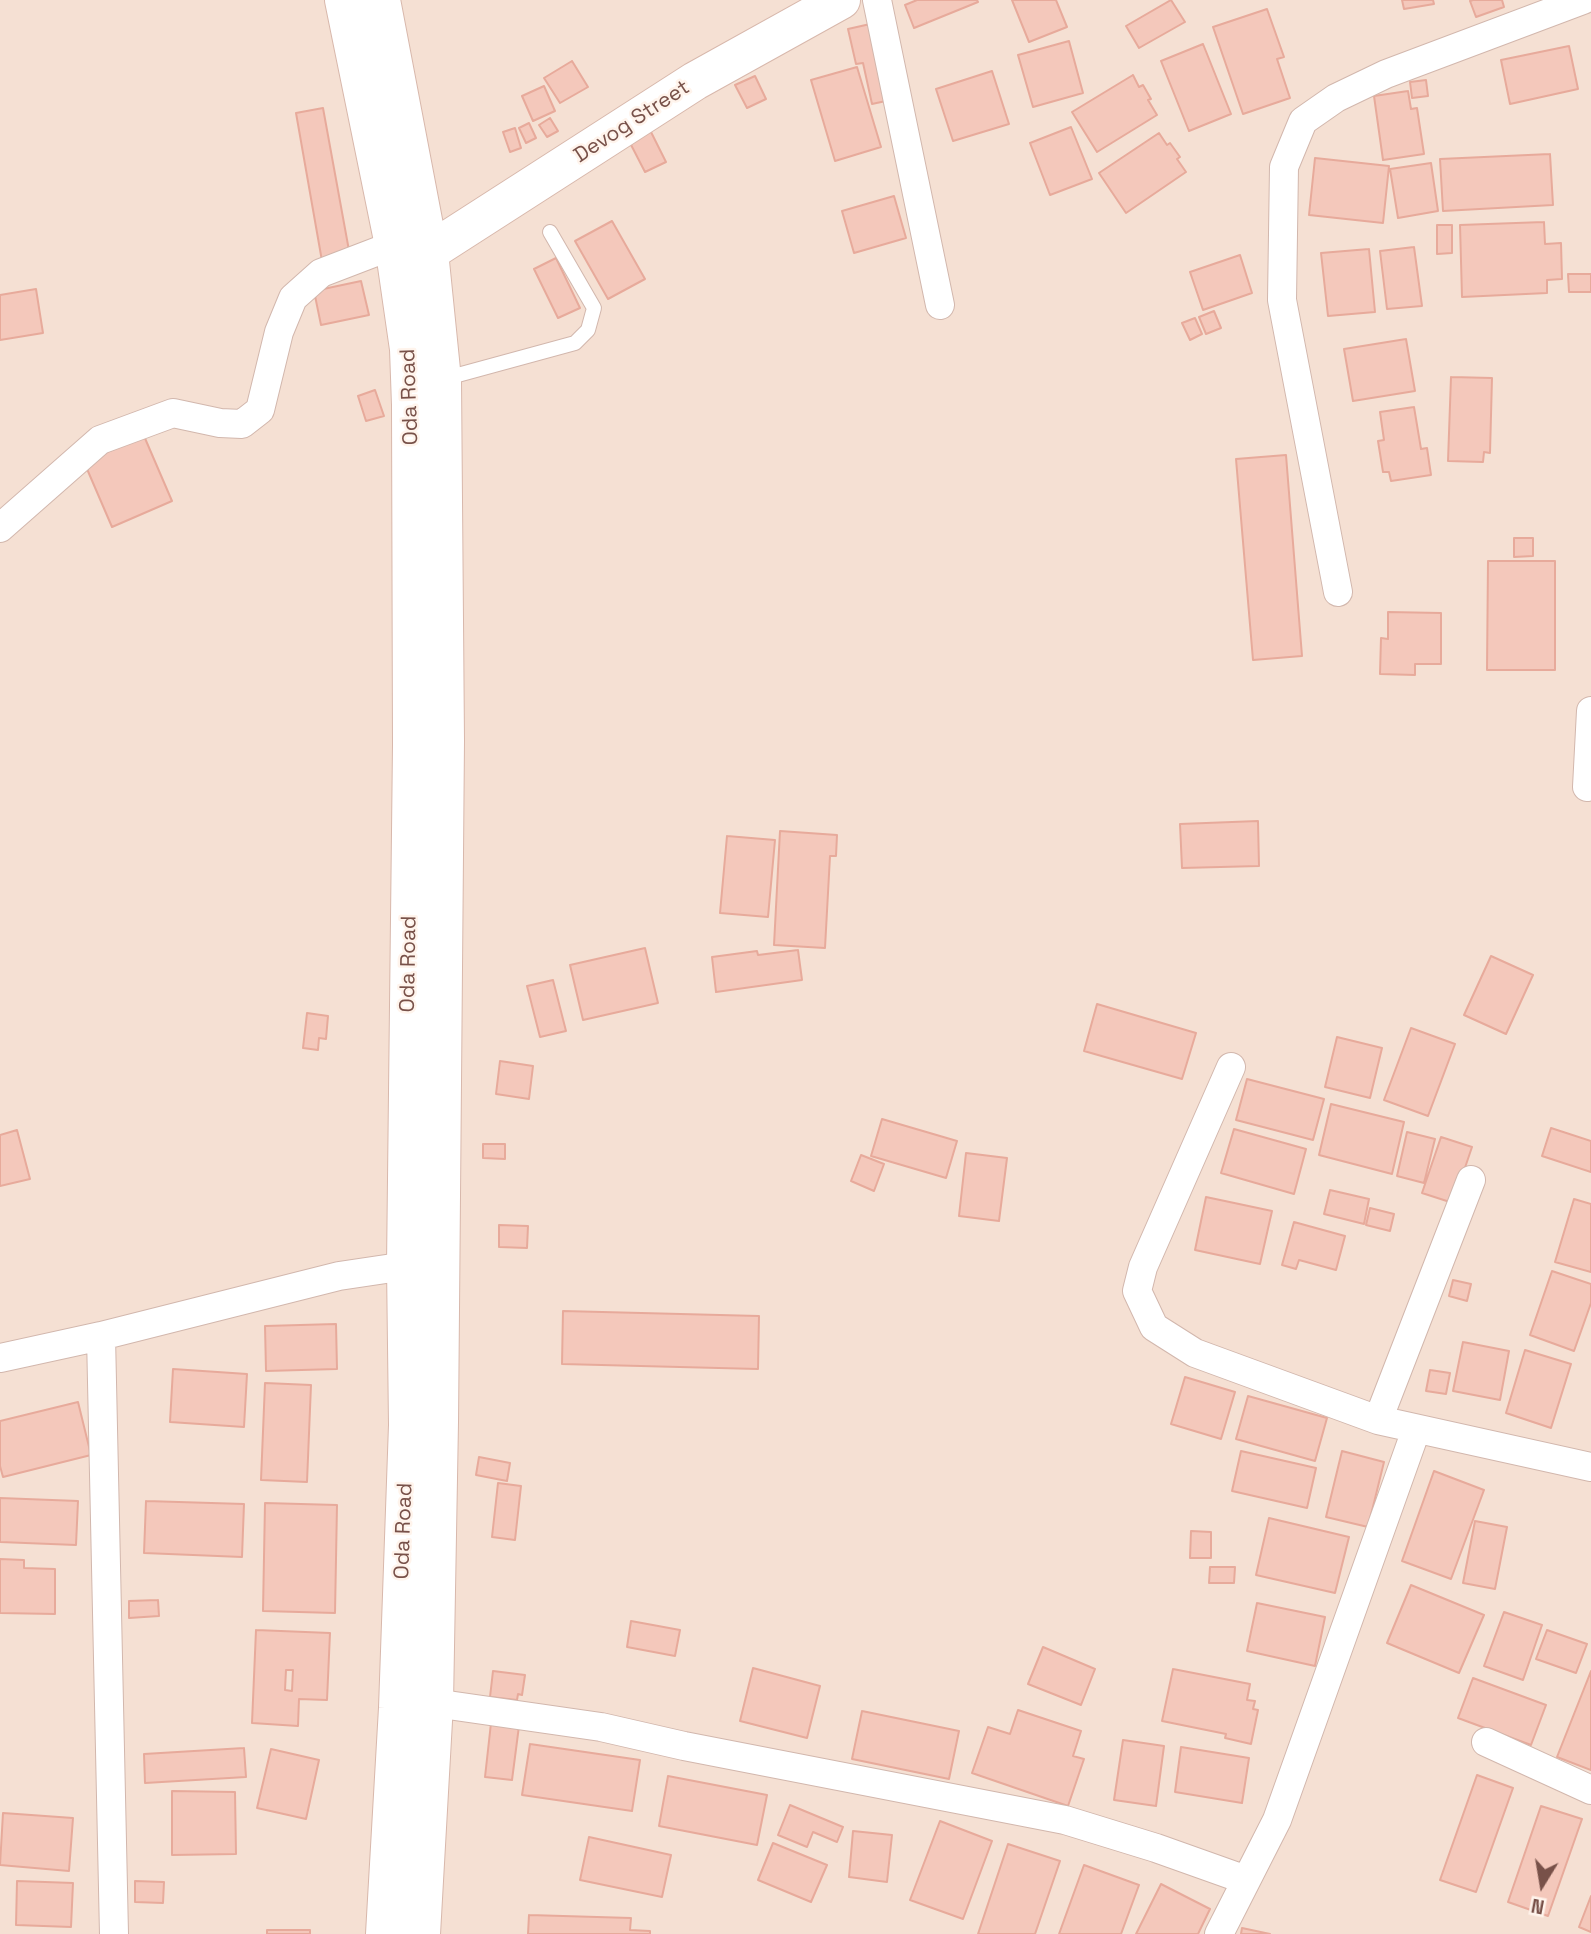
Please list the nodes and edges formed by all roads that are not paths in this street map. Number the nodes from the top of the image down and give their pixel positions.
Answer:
1 (344, 0) edge
2 (381, 0) edge
3 (841, 0) edge
4 (877, 0) edge
5 (1583, 0) edge
6 (550, 232) dead end
7 (412, 249) junction
8 (940, 305) dead end
9 (442, 380) junction
10 (0, 528) edge
11 (1338, 592) dead end
12 (1591, 711) edge
13 (1587, 787) dead end
14 (1231, 1068) dead end
15 (1471, 1180) dead end
16 (406, 1266) junction
17 (101, 1336) junction
18 (0, 1358) edge
19 (1378, 1420) junction
20 (1416, 1430) junction
21 (1591, 1467) edge
22 (434, 1703) junction
23 (1486, 1742) dead end
24 (1591, 1790) edge
25 (1246, 1880) junction
26 (114, 1934) edge
27 (385, 1934) edge
28 (421, 1934) edge
29 (1219, 1934) edge

1 - 7 street, Oda Road
2 - 7 street, Oda Road
3 - 7 street, Devog Street
4 - 8 street
5 - 11 street
6 - 9 lane
7 - 9 street, Oda Road
7 - 10 street
7 - 16 street, Oda Road
9 - 22 street, Oda Road
12 - 13 street
14 - 19 street
15 - 19 street
16 - 17 street
16 - 27 street, Oda Road
17 - 18 street
17 - 26 street
19 - 20 street
20 - 21 street
20 - 25 street
22 - 25 street
22 - 28 street, Oda Road
23 - 24 street
25 - 29 street

